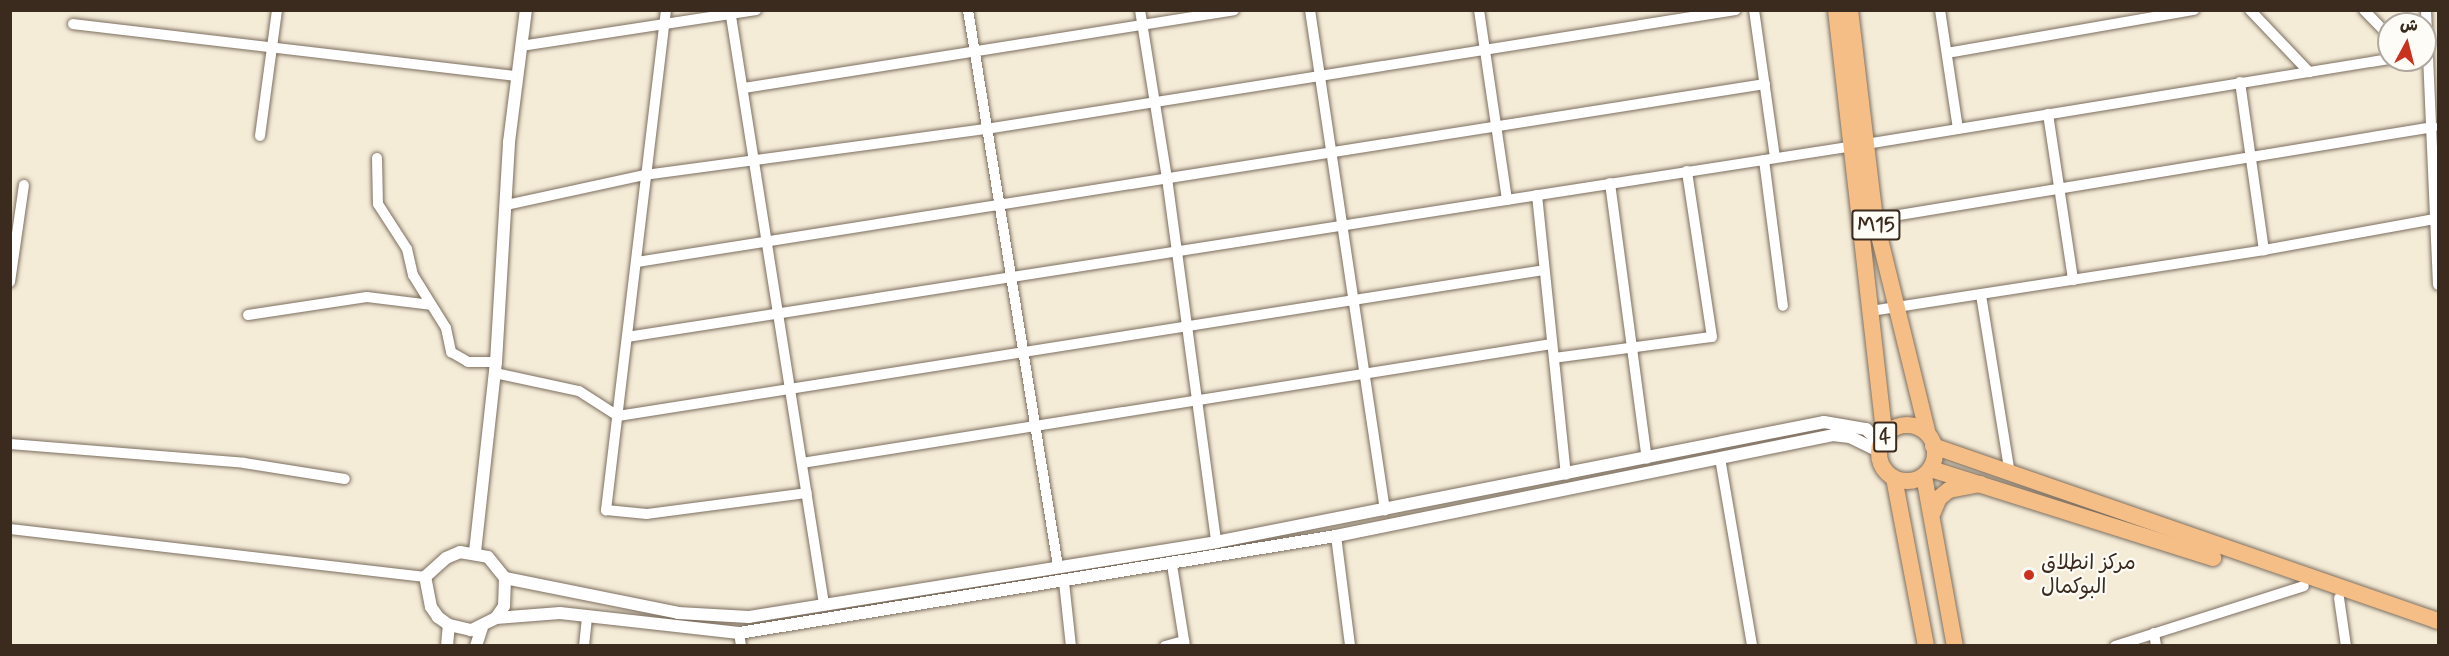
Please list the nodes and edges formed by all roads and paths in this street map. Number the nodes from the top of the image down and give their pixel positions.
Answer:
1 (277, 10) edge
2 (526, 10) edge
3 (666, 10) edge
4 (756, 10) edge
5 (968, 10) edge
6 (1140, 10) edge
7 (1234, 10) edge
8 (1310, 10) edge
9 (1479, 10) edge
10 (1736, 10) edge
11 (1755, 10) edge
12 (1836, 10) edge
13 (1850, 10) edge
14 (1940, 10) edge
15 (2194, 10) edge
16 (2250, 10) edge
17 (2364, 10) edge
18 (730, 12) edge
19 (73, 24) dead end
20 (1140, 24) junction
21 (2377, 24) edge
22 (666, 27) junction
23 (521, 46) junction
24 (272, 47) junction
25 (1486, 50) junction
26 (974, 52) junction
27 (1947, 53) junction
28 (2377, 61) edge
29 (2308, 72) junction
30 (2429, 72) edge
31 (518, 76) junction
32 (1320, 76) junction
33 (2240, 82) junction
34 (1765, 84) junction
35 (744, 88) junction
36 (1154, 102) junction
37 (2049, 114) junction
38 (1497, 126) junction
39 (2433, 127) junction
40 (986, 129) junction
41 (1958, 129) junction
42 (261, 136) dead end
43 (1859, 145) junction
44 (1331, 153) junction
45 (2251, 157) junction
46 (377, 158) dead end
47 (1775, 158) junction
48 (1764, 160) junction
49 (755, 163) junction
50 (1687, 171) junction
51 (645, 175) junction
52 (1167, 178) junction
53 (1610, 183) junction
54 (24, 185) dead end
55 (2060, 189) junction
56 (1537, 195) junction
57 (1507, 200) junction
58 (506, 205) junction
59 (998, 205) junction
60 (1875, 219) junction
61 (2435, 219) junction
62 (1342, 225) junction
63 (767, 242) junction
64 (2264, 250) junction
65 (1176, 251) junction
66 (637, 262) junction
67 (1544, 270) junction
68 (1009, 277) junction
69 (2073, 280) junction
70 (10, 282) edge
71 (2439, 285) edge
72 (1981, 295) junction
73 (1353, 300) junction
74 (431, 305) junction
75 (1783, 306) dead end
76 (1895, 310) junction
77 (1871, 311) junction
78 (778, 313) junction
79 (248, 315) dead end
80 (1187, 326) junction
81 (627, 337) junction
82 (1552, 344) junction
83 (1631, 348) junction
84 (1021, 352) junction
85 (1554, 358) junction
86 (495, 367) junction
87 (1364, 374) junction
88 (790, 388) junction
89 (1197, 400) junction
90 (618, 416) junction
91 (1033, 426) junction
92 (1931, 440) junction
93 (10, 444) edge
94 (1882, 444) junction
95 (1720, 458) junction
96 (1647, 459) junction
97 (802, 463) junction
98 (1927, 473) junction
99 (1566, 476) junction
100 (1894, 478) junction
101 (345, 479) dead end
102 (1980, 484) junction
103 (2019, 484) junction
104 (807, 494) junction
105 (1385, 510) junction
106 (1933, 512) junction
107 (10, 529) edge
108 (1336, 536) junction
109 (1216, 542) junction
110 (475, 552) junction
111 (1058, 566) junction
112 (1172, 566) junction
113 (425, 577) junction
114 (505, 578) junction
115 (1064, 582) junction
116 (2304, 586) junction
117 (2332, 593) junction
118 (824, 604) junction
119 (587, 616) junction
120 (496, 618) junction
121 (2439, 622) edge
122 (448, 625) junction
123 (482, 627) junction
124 (2154, 633) junction
125 (740, 639) edge
126 (1185, 643) edge
127 (447, 645) edge
128 (476, 645) edge
129 (584, 645) edge
130 (1071, 645) edge
131 (1165, 645) edge
132 (1350, 645) edge
133 (1752, 645) edge
134 (1926, 645) edge
135 (1955, 645) edge
136 (2115, 645) edge
137 (2156, 645) edge
138 (2346, 645) edge

1 - 24 street
2 - 23 street
3 - 22 street
4 - 18 street
5 - 26 street
6 - 20 street
7 - 20 street
8 - 32 street
9 - 25 street
10 - 25 street
11 - 34 street
12 - 43 main road, M15
13 - 43 main road, M15
14 - 27 street
15 - 27 street
16 - 29 street
17 - 21 street
18 - 22 street
18 - 35 street
19 - 24 street
20 - 26 street
20 - 36 street
22 - 23 street
22 - 51 street
23 - 31 street
24 - 31 street
24 - 42 street
25 - 32 street
25 - 38 street
26 - 35 street
26 - 40 street
27 - 41 street
28 - 29 street
29 - 33 street
30 - 39 street
31 - 58 street
32 - 36 street
32 - 44 street
33 - 37 street
33 - 45 street
34 - 38 street
34 - 47 street
35 - 49 street
36 - 40 street
36 - 52 street
37 - 41 street
37 - 55 street
38 - 44 street
38 - 57 street
39 - 45 street
39 - 61 street
40 - 49 street
40 - 59 street
41 - 43 street
43 - 47 street
43 - 60 main road, M15
43 - 77 main road, M15
44 - 52 street
44 - 62 street
45 - 55 street
45 - 64 street
46 - 74 street
47 - 48 street
48 - 50 street
48 - 75 street
49 - 51 street
49 - 63 street
50 - 53 street
50 - 83 street
51 - 58 street
51 - 66 street
52 - 59 street
52 - 65 street
53 - 56 street
53 - 83 street
54 - 70 street
55 - 60 street
55 - 69 street
56 - 57 street
56 - 67 street
57 - 62 street
58 - 86 street
59 - 63 street
59 - 68 street
60 - 76 main road, M15
61 - 64 street
61 - 71 street
62 - 65 street
62 - 73 street
63 - 66 street
63 - 78 street
64 - 69 street
65 - 68 street
65 - 80 street
66 - 81 street
67 - 73 street
67 - 82 street
68 - 78 street
68 - 84 street
69 - 72 street
72 - 76 street
72 - 103 street
73 - 80 street
73 - 87 street
74 - 79 street
74 - 86 street
76 - 77 street
76 - 92 main road, M15
77 - 94 main road, M15
78 - 81 street
78 - 88 street
80 - 84 street
80 - 89 street
81 - 90 street
82 - 85 street
82 - 87 street
83 - 85 street
83 - 96 street
84 - 88 street
84 - 91 street
85 - 99 street
86 - 90 street
86 - 110 street
87 - 89 street
87 - 105 street
88 - 90 street
88 - 97 street
89 - 91 street
89 - 109 street
90 - 104 street
91 - 97 street
91 - 111 street
92 - 94 main road, 4
92 - 98 main road
92 - 103 main road
93 - 101 street
94 - 95 street
94 - 96 street
94 - 100 main road, 4
95 - 108 street
95 - 133 street
96 - 99 street
97 - 104 street
98 - 100 main road, 4
98 - 102 main road
98 - 106 main road
99 - 105 street
100 - 134 main road, 4
102 - 103 main road
102 - 106 main road
103 - 116 main road
103 - 117 main road
104 - 118 street
105 - 109 street
106 - 135 main road
107 - 113 street
108 - 112 street
108 - 132 street
109 - 111 street
110 - 113 street
110 - 114 street
111 - 118 street
112 - 115 street
112 - 126 street
113 - 122 street
114 - 118 street
114 - 120 street
115 - 125 street
115 - 130 street
116 - 117 main road
116 - 124 street
117 - 121 main road
117 - 138 street
119 - 120 street
119 - 125 street
119 - 129 street
120 - 123 street
122 - 123 street
122 - 127 street
123 - 128 street
124 - 136 street
124 - 137 street
126 - 131 street

